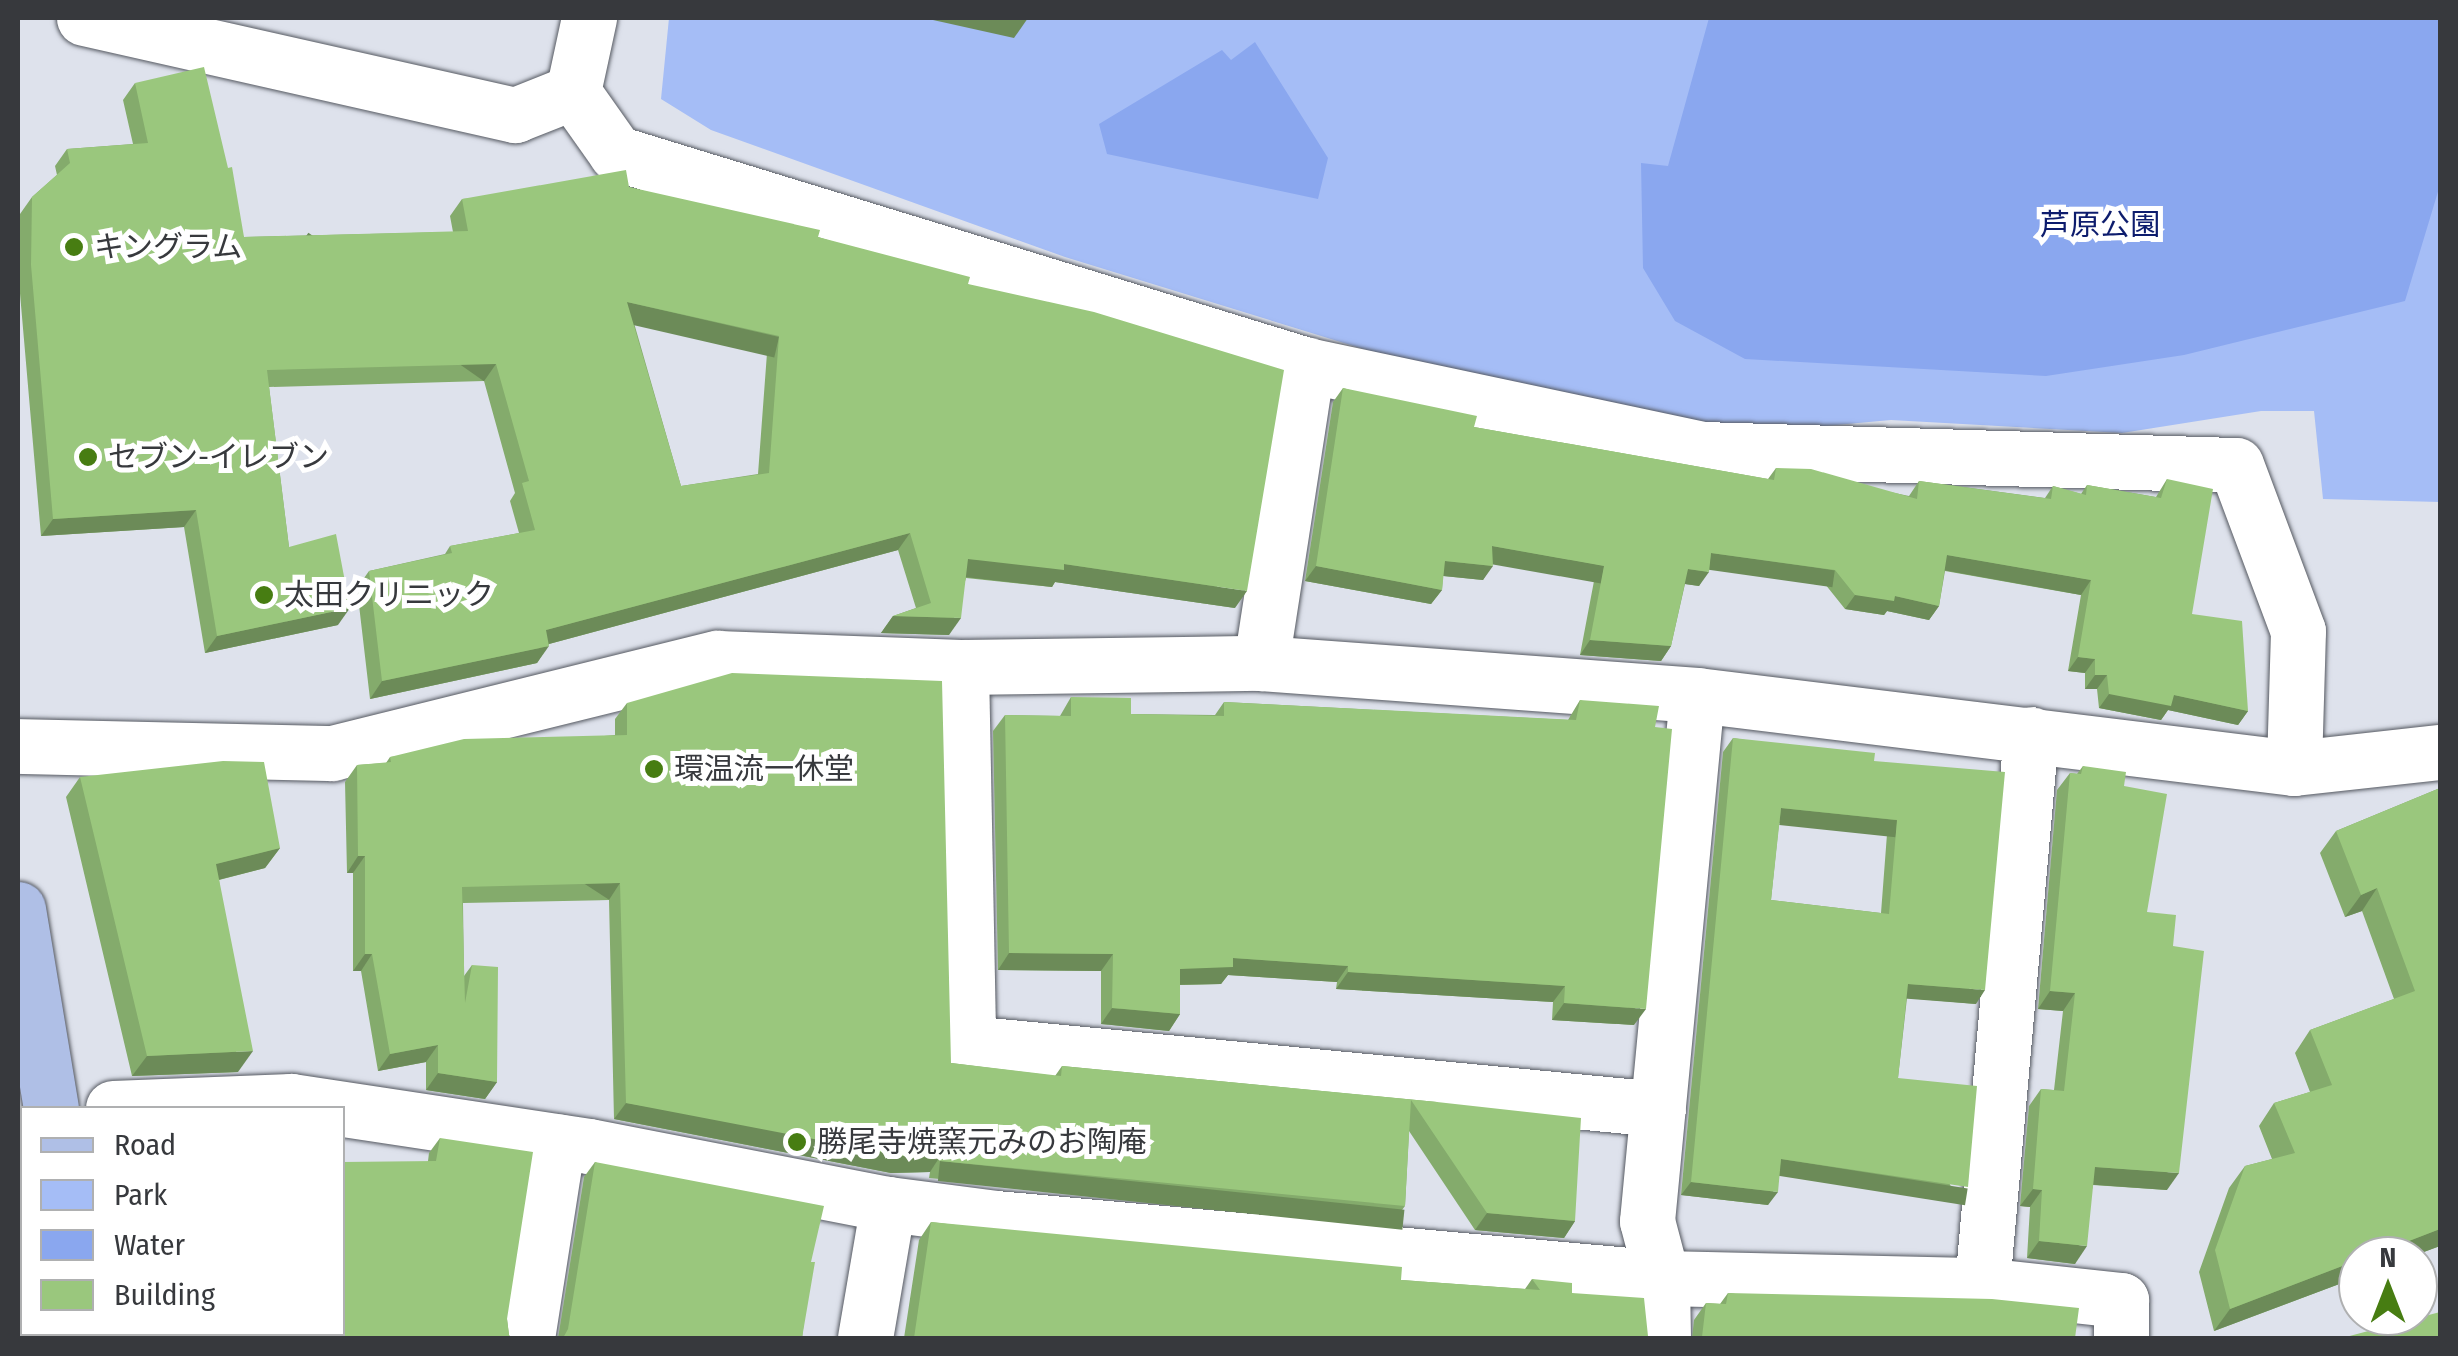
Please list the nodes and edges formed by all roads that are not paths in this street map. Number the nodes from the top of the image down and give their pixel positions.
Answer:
1 (84, 18) edge
2 (590, 18) edge
3 (573, 92) junction
4 (1307, 365) junction
5 (1261, 663) junction
6 (961, 667) junction
7 (1697, 695) junction
8 (2031, 734) junction
9 (18, 746) edge
10 (2440, 752) edge
11 (2294, 768) junction
12 (18, 909) edge
13 (51, 1106) edge
14 (158, 1106) edge
15 (331, 1106) edge
16 (345, 1108) edge
17 (1658, 1108) junction
18 (558, 1140) junction
19 (888, 1204) junction
20 (1662, 1278) junction
21 (1982, 1285) junction
22 (526, 1338) edge
23 (866, 1338) edge
24 (1663, 1338) edge
25 (2121, 1338) edge

1 - 3 street
2 - 3 street
3 - 4 street
4 - 5 street
4 - 11 street
5 - 6 street
5 - 7 street
6 - 9 street
6 - 17 street
7 - 8 street
7 - 17 street
8 - 11 street
8 - 21 street
10 - 11 street
12 - 13 main road
14 - 15 street
16 - 18 street
17 - 20 street
18 - 19 street
18 - 22 street
19 - 20 street
19 - 23 street
20 - 21 street
20 - 24 street
21 - 25 street

